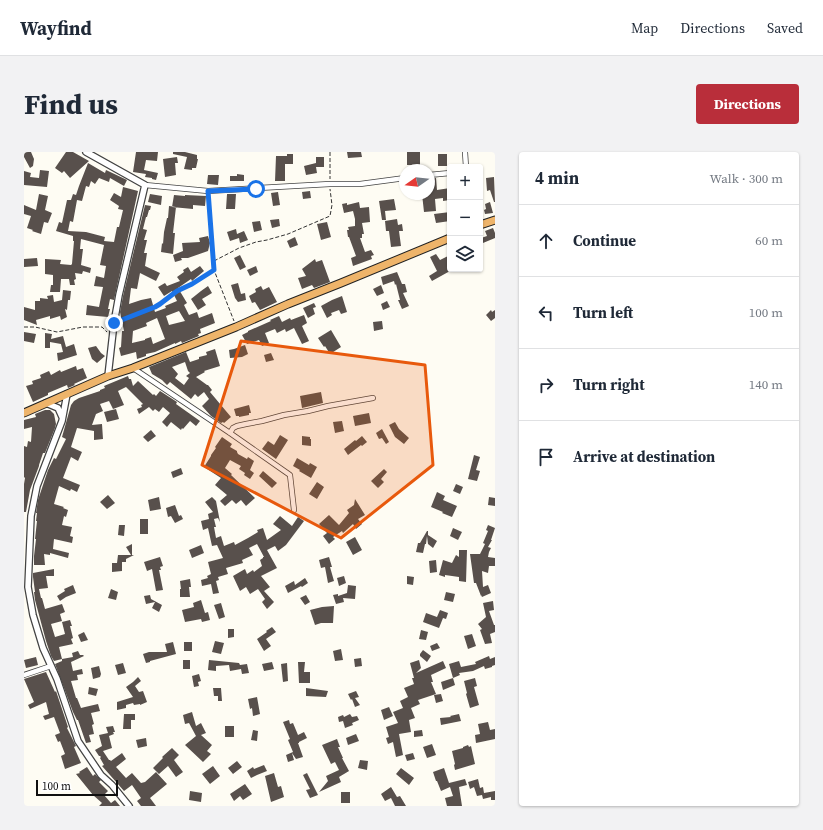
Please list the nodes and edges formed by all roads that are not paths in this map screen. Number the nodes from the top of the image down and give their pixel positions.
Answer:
1 (86, 152) edge
2 (465, 152) edge
3 (466, 164) edge
4 (447, 173) edge
5 (435, 174) edge
6 (399, 179) edge
7 (145, 185) junction
8 (495, 220) edge
9 (483, 225) edge
10 (447, 239) edge
11 (133, 368) junction
12 (108, 376) junction
13 (67, 394) junction
14 (372, 398) dead end
15 (46, 404) junction
16 (24, 413) edge
17 (62, 417) junction
18 (230, 433) junction
19 (294, 510) dead end
20 (51, 666) junction
21 (24, 675) edge
22 (129, 806) edge

1 - 7 street
2 - 3 street
4 - 5 street
6 - 7 street
7 - 12 street
8 - 9 highway
10 - 11 highway
11 - 12 highway
11 - 18 street
12 - 13 highway
13 - 15 highway
13 - 17 street
14 - 18 street
15 - 16 highway
15 - 17 street
17 - 20 street
18 - 19 street
20 - 21 street
20 - 22 street

